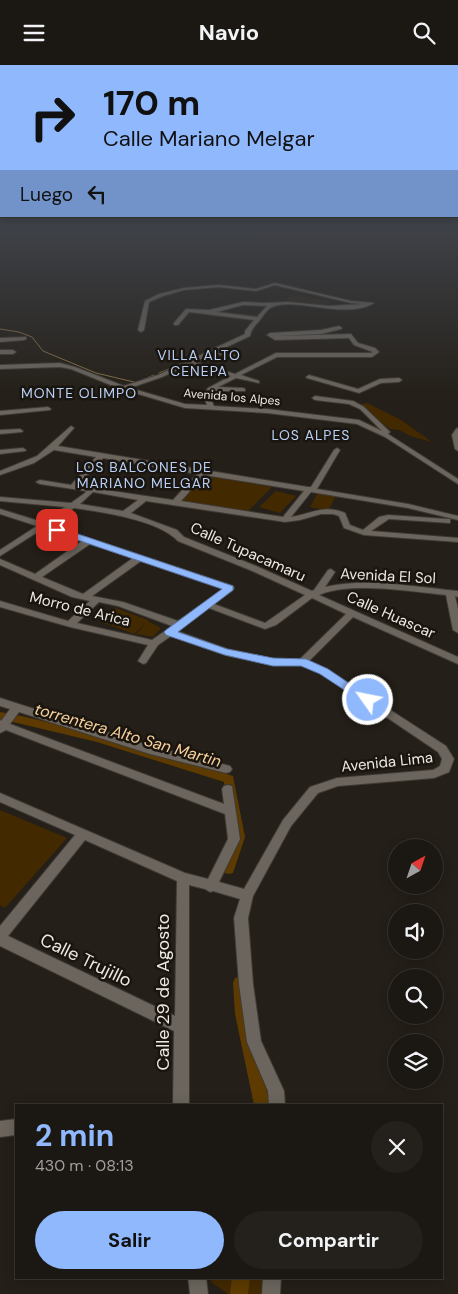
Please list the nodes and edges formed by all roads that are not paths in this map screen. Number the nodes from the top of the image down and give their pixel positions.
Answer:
1 (279, 304) junction
2 (209, 312) junction
3 (258, 319) junction
4 (176, 324) dead end
5 (339, 328) dead end
6 (141, 330) dead end
7 (248, 331) junction
8 (24, 338) dead end
9 (0, 340) edge
10 (13, 351) dead end
11 (0, 352) edge
12 (215, 352) junction
13 (234, 357) dead end
14 (190, 362) junction
15 (0, 367) edge
16 (234, 375) junction
17 (309, 377) dead end
18 (399, 380) dead end
19 (136, 382) junction
20 (257, 382) dead end
21 (337, 385) junction
22 (124, 388) junction
23 (210, 389) junction
24 (330, 389) dead end
25 (243, 390) dead end
26 (322, 394) dead end
27 (211, 407) junction
28 (48, 409) dead end
29 (0, 413) edge
30 (348, 421) junction
31 (71, 428) dead end
32 (458, 430) edge
33 (20, 431) dead end
34 (0, 432) edge
35 (388, 436) junction
36 (54, 448) junction
37 (458, 449) edge
38 (23, 450) dead end
39 (337, 450) dead end
40 (0, 452) edge
41 (101, 456) junction
42 (0, 473) edge
43 (202, 473) junction
44 (40, 482) dead end
45 (458, 482) edge
46 (73, 487) junction
47 (458, 487) edge
48 (90, 490) junction
49 (311, 490) junction
50 (0, 499) edge
51 (145, 499) junction
52 (175, 503) junction
53 (73, 505) junction
54 (0, 511) edge
55 (125, 514) junction
56 (285, 520) junction
57 (458, 520) edge
58 (42, 525) junction
59 (364, 533) junction
60 (458, 540) edge
61 (88, 541) junction
62 (0, 554) edge
63 (139, 558) junction
64 (0, 562) edge
65 (331, 572) dead end
66 (36, 578) junction
67 (315, 593) junction
68 (454, 593) edge
69 (84, 597) junction
70 (96, 600) junction
71 (207, 603) junction
72 (0, 604) edge
73 (351, 614) junction
74 (70, 624) junction
75 (179, 625) junction
76 (458, 630) edge
77 (170, 632) junction
78 (154, 643) junction
79 (143, 661) dead end
80 (458, 661) edge
81 (302, 662) junction
82 (0, 702) edge
83 (16, 708) junction
84 (1, 726) edge
85 (226, 769) dead end
86 (228, 789) dead end
87 (0, 797) edge
88 (231, 811) junction
89 (83, 834) junction
90 (182, 878) junction
91 (210, 887) junction
92 (247, 895) junction
93 (0, 937) edge
94 (182, 1027) junction
95 (182, 1104) edge
96 (277, 1104) edge
97 (197, 1279) edge
98 (272, 1279) edge
99 (199, 1294) edge
100 (271, 1294) edge

1 - 2 street
1 - 3 street
1 - 6 street
2 - 3 street
2 - 4 street
3 - 7 street
5 - 16 street
7 - 12 street
7 - 19 street
8 - 9 street
10 - 11 street
12 - 13 street
12 - 14 street
14 - 16 street
14 - 19 street
15 - 22 street, Avenida los Alpes
16 - 20 street
16 - 23 street
17 - 21 street
18 - 21 street
19 - 22 street
21 - 24 street
22 - 27 street, Avenida los Alpes
23 - 25 street
23 - 27 street
26 - 35 street
27 - 30 street, Avenida los Alpes
28 - 29 street
30 - 35 street, Avenida los Alpes
30 - 47 street, Avenida los Alpes
31 - 36 street
32 - 37 street
33 - 34 street
35 - 45 street, Avenida los Alpes
36 - 41 street
36 - 42 street
38 - 40 street
39 - 49 street
41 - 43 street
41 - 46 street
43 - 49 street
43 - 52 street
44 - 46 street
46 - 48 street
48 - 51 street
48 - 53 street
49 - 56 street
49 - 57 street
50 - 53 street, Calle Tupacamaru
51 - 52 street
51 - 55 street
52 - 56 street
53 - 55 street, Calle Tupacamaru
53 - 58 street
54 - 58 street
55 - 67 street, Calle Tupacamaru
56 - 59 street
57 - 59 street
58 - 61 street
58 - 62 street
59 - 60 street
61 - 63 street
61 - 66 street
63 - 69 street
63 - 71 street
64 - 66 street
65 - 67 street
66 - 69 street
67 - 68 street, Avenida El Sol
67 - 71 street
67 - 73 street, Calle Huascar
68 - 76 street
69 - 70 street
70 - 74 street
70 - 75 street
71 - 75 street
72 - 74 street, Morro de Arica
73 - 80 street, Calle Huascar
73 - 81 street
74 - 78 street, Morro de Arica
75 - 77 street
77 - 78 street
77 - 81 street, Avenida Lima
78 - 79 street
81 - 92 street, Avenida Lima
82 - 83 street
83 - 84 street
83 - 85 street
84 - 88 street
86 - 88 street
87 - 89 street
88 - 91 street
89 - 90 street
89 - 93 street
90 - 91 street
90 - 94 street, Calle 29 de Agosto
91 - 92 street
92 - 96 street
93 - 94 street, Calle Trujillo
94 - 95 street, Calle 29 de Agosto
97 - 99 street
98 - 100 street

